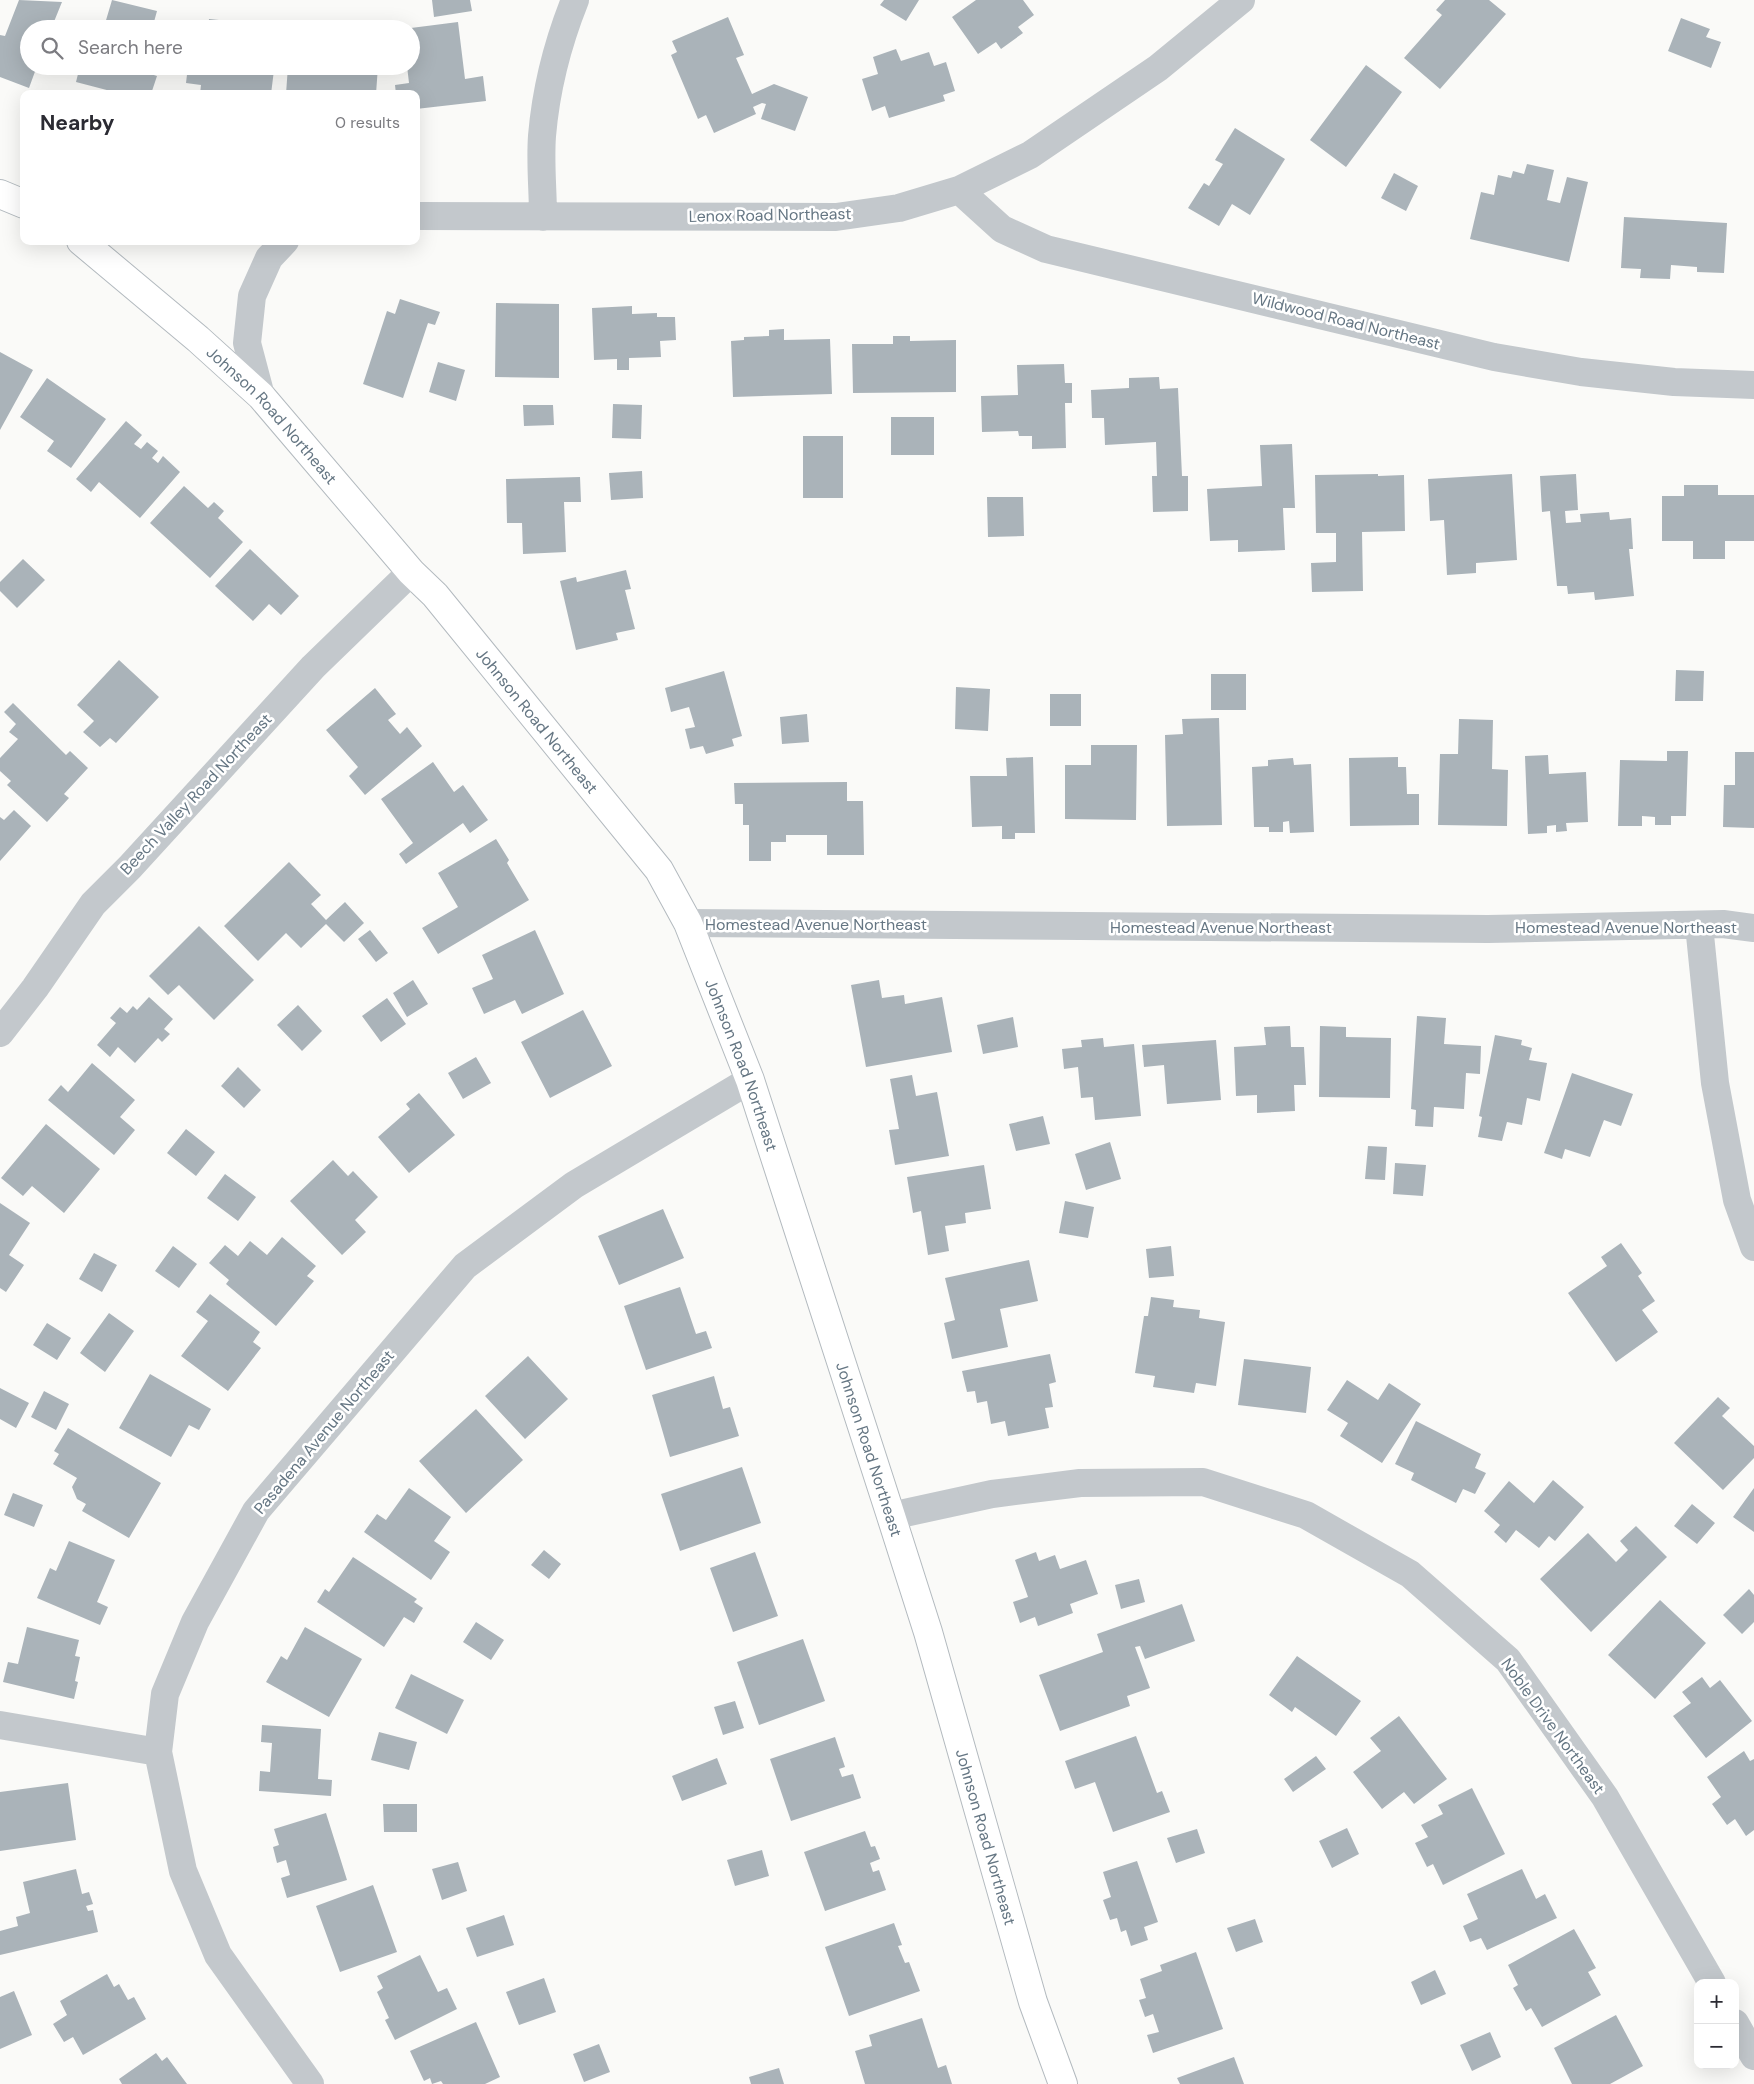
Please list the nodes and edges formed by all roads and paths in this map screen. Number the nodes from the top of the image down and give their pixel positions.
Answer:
1 (575, 0) edge
2 (1241, 0) edge
3 (959, 190) junction
4 (0, 194) edge
5 (20, 202) edge
6 (420, 216) edge
7 (543, 217) junction
8 (86, 245) edge
9 (281, 245) edge
10 (1754, 385) edge
11 (261, 396) junction
12 (411, 572) junction
13 (688, 923) junction
14 (1699, 925) junction
15 (1754, 928) edge
16 (0, 1034) edge
17 (750, 1080) junction
18 (1754, 1247) edge
19 (891, 1516) junction
20 (0, 1725) edge
21 (158, 1752) junction
22 (1710, 1979) edge
23 (1736, 2024) edge
24 (1754, 2056) edge
25 (310, 2084) edge
26 (1063, 2084) edge

1 - 7 street
2 - 3 street, Lenox Road Northeast
3 - 7 street, Lenox Road Northeast
3 - 10 street, Wildwood Road Northeast
4 - 5 street
6 - 7 street, Lenox Road Northeast
8 - 11 street, Johnson Road Northeast
9 - 11 street
11 - 12 street, Johnson Road Northeast
12 - 13 street, Johnson Road Northeast
12 - 16 street, Beech Valley Road Northeast
13 - 14 street, Homestead Avenue Northeast
13 - 17 street, Johnson Road Northeast
14 - 15 street, Homestead Avenue Northeast
14 - 18 street
17 - 19 street, Johnson Road Northeast
17 - 21 street, Pasadena Avenue Northeast
19 - 22 street, Noble Drive Northeast
19 - 26 street, Johnson Road Northeast
20 - 21 street
21 - 25 street, Pasadena Avenue Northeast
23 - 24 street

